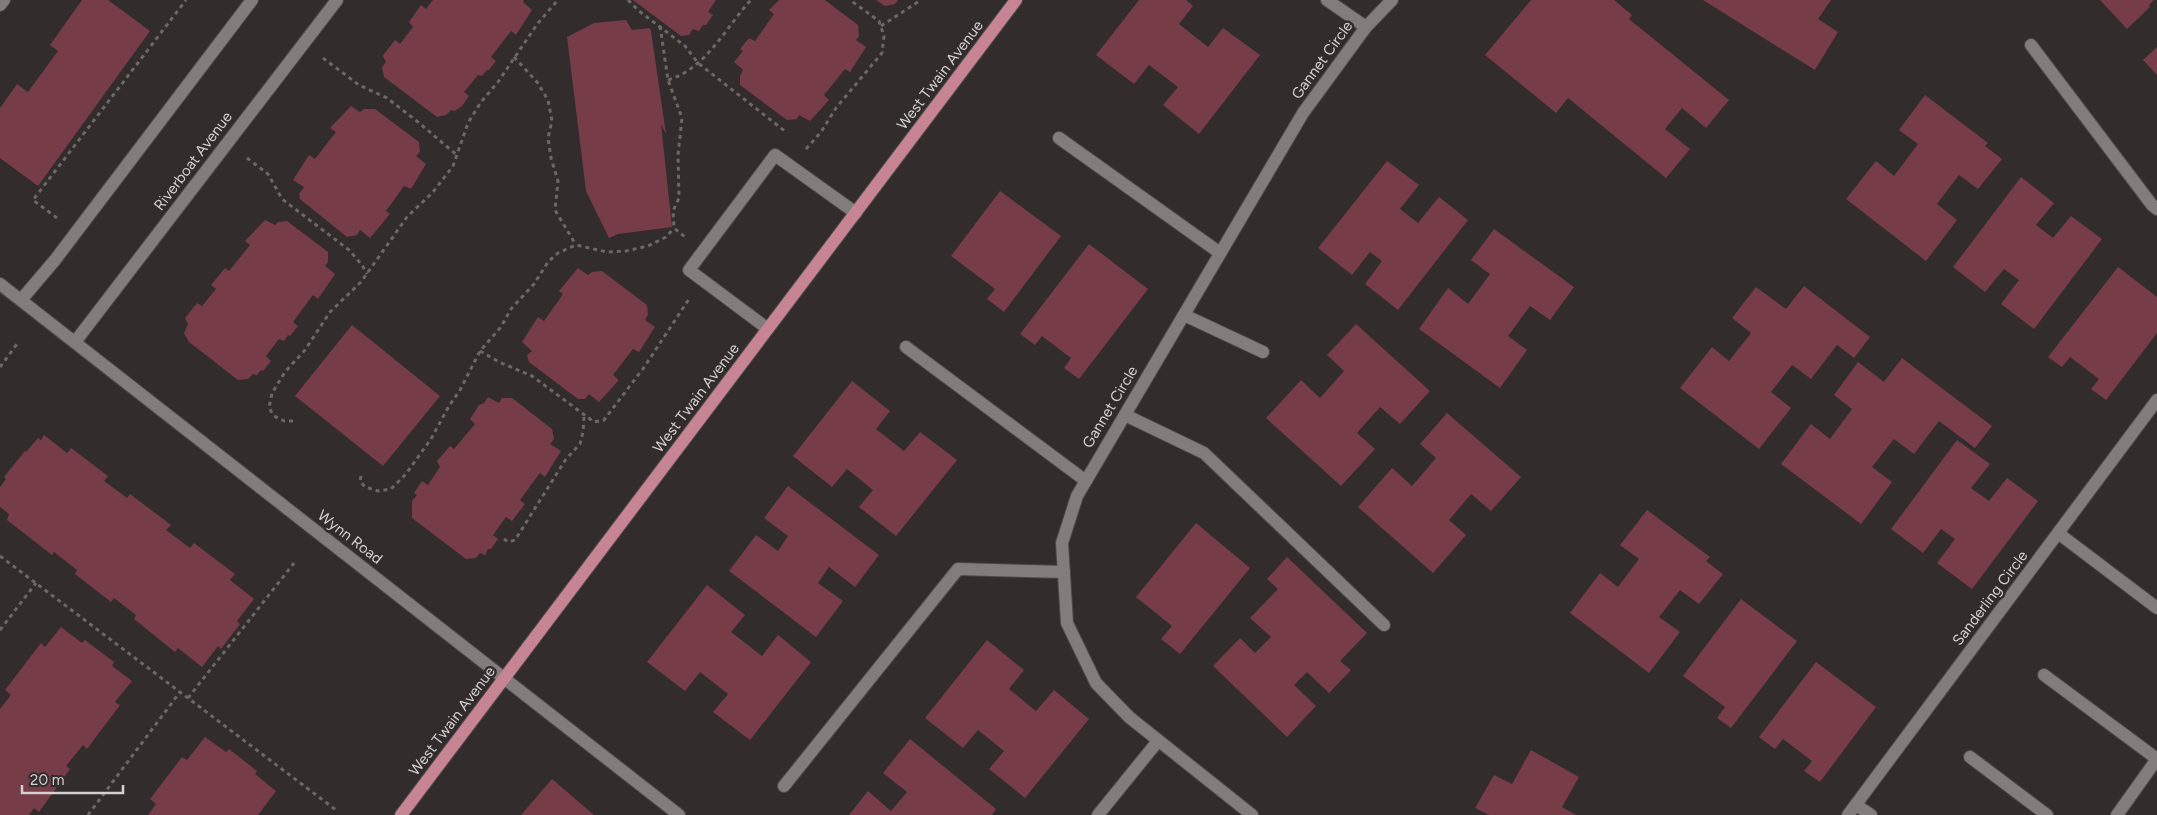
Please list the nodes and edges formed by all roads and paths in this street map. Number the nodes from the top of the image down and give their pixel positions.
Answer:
1 (4, 0) edge
2 (186, 0) edge
3 (252, 0) edge
4 (336, 0) edge
5 (558, 0) edge
6 (628, 0) edge
7 (750, 0) edge
8 (850, 0) edge
9 (921, 0) edge
10 (1016, 0) edge
11 (1327, 0) edge
12 (1392, 0) edge
13 (0, 5) edge
14 (660, 26) junction
15 (881, 26) junction
16 (1366, 27) junction
17 (304, 43) junction
18 (2031, 46) dead end
19 (514, 58) junction
20 (698, 62) junction
21 (668, 80) junction
22 (792, 138) dead end
23 (1059, 138) dead end
24 (227, 143) junction
25 (799, 144) dead end
26 (806, 150) junction
27 (458, 156) junction
28 (792, 167) junction
29 (2157, 209) edge
30 (856, 213) junction
31 (674, 228) junction
32 (76, 232) junction
33 (576, 245) junction
34 (703, 251) junction
35 (1220, 253) junction
36 (366, 274) junction
37 (703, 280) junction
38 (0, 284) edge
39 (21, 300) junction
40 (1184, 316) junction
41 (768, 329) junction
42 (75, 342) junction
43 (17, 344) dead end
44 (906, 347) dead end
45 (480, 351) junction
46 (1264, 352) dead end
47 (0, 367) edge
48 (2157, 400) edge
49 (1124, 415) junction
50 (584, 416) junction
51 (293, 421) dead end
52 (361, 476) dead end
53 (1086, 481) junction
54 (2058, 533) junction
55 (504, 539) dead end
56 (0, 556) edge
57 (294, 563) dead end
58 (1064, 572) junction
59 (36, 583) junction
60 (2157, 608) edge
61 (1384, 625) dead end
62 (0, 630) edge
63 (2044, 675) dead end
64 (505, 679) junction
65 (180, 692) junction
66 (188, 698) junction
67 (1158, 741) junction
68 (1970, 757) dead end
69 (2157, 759) edge
70 (784, 786) dead end
71 (336, 810) dead end
72 (1852, 810) edge
73 (88, 815) edge
74 (401, 815) edge
75 (679, 815) edge
76 (1098, 815) edge
77 (1252, 815) edge
78 (1870, 815) edge
79 (2047, 815) edge
80 (2117, 815) edge

1 - 13 street
2 - 32 path
3 - 32 street
4 - 17 street, Riverboat Avenue
5 - 19 path
6 - 14 path
7 - 20 path
8 - 15 path
9 - 15 path
10 - 30 main road, West Twain Avenue
11 - 16 street
12 - 16 street, Gannet Circle
14 - 20 path
14 - 21 path
15 - 26 path
16 - 35 street, Gannet Circle
17 - 24 street, Riverboat Avenue
17 - 27 path
18 - 29 street
19 - 27 path
19 - 33 path
20 - 21 path
20 - 22 path
21 - 31 path
23 - 35 street
24 - 36 path
24 - 42 street, Riverboat Avenue
25 - 26 path
26 - 28 path
27 - 36 path
28 - 30 street
28 - 34 street
30 - 41 main road, West Twain Avenue
31 - 33 path
31 - 34 path
32 - 39 street
33 - 45 path
34 - 37 street
35 - 40 street, Gannet Circle
36 - 51 path
37 - 41 street
37 - 50 path
38 - 39 street, Wynn Road
39 - 42 street, Wynn Road
40 - 46 street
40 - 49 street, Gannet Circle
41 - 64 main road, West Twain Avenue
42 - 64 street, Wynn Road
43 - 47 path
44 - 53 street
45 - 50 path
45 - 52 path
48 - 54 street, Sanderling Circle
49 - 53 street, Gannet Circle
49 - 61 street
50 - 55 path
53 - 58 street, Gannet Circle
54 - 60 street
54 - 72 street, Sanderling Circle
56 - 59 path
57 - 66 path
58 - 67 street, Gannet Circle
58 - 70 street
59 - 62 path
59 - 65 path
63 - 69 street
64 - 74 main road, West Twain Avenue
64 - 75 street, Wynn Road
65 - 66 path
65 - 73 path
66 - 71 path
67 - 76 street
67 - 77 street, Gannet Circle
68 - 79 street
69 - 80 street
72 - 78 street

